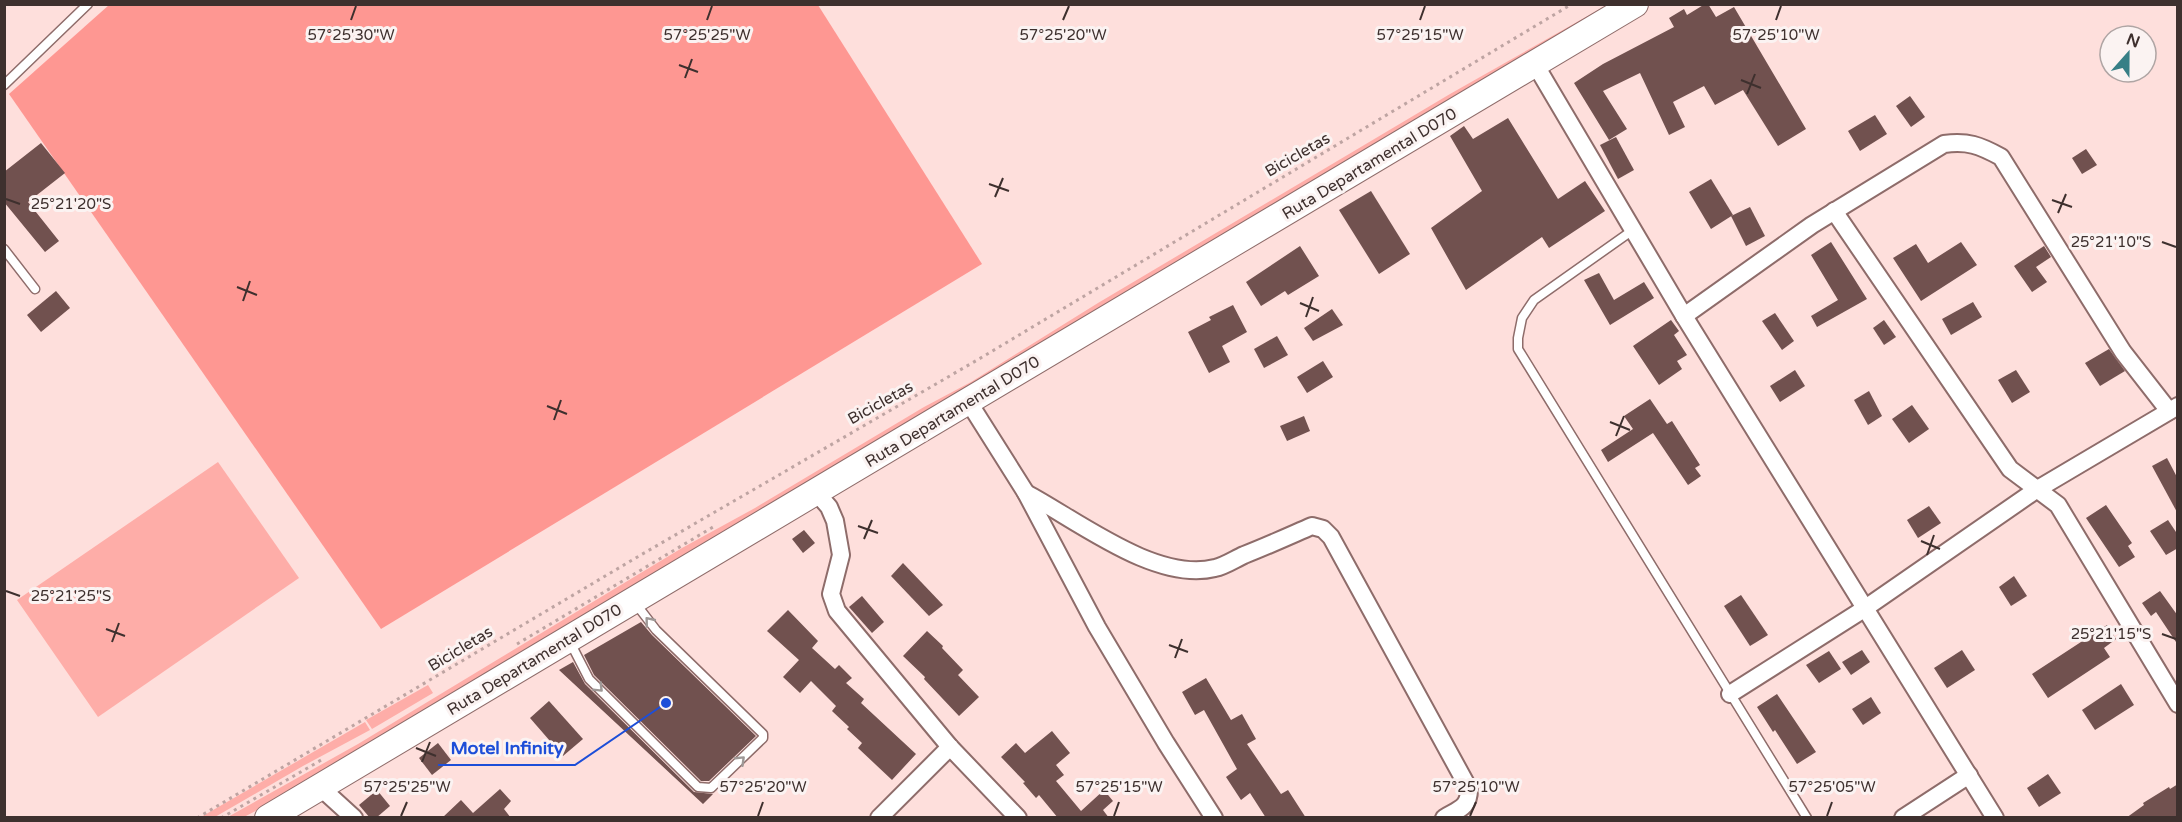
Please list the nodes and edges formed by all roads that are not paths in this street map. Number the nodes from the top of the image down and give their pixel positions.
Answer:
1 (88, 4) edge
2 (1635, 4) edge
3 (1535, 64) junction
4 (4, 85) edge
5 (1834, 211) junction
6 (1634, 230) junction
7 (4, 249) edge
8 (35, 289) dead end
9 (1684, 316) junction
10 (968, 401) junction
11 (2173, 409) edge
12 (2036, 490) junction
13 (816, 492) junction
14 (1026, 493) junction
15 (633, 601) junction
16 (1864, 609) junction
17 (568, 639) junction
18 (1730, 694) junction
19 (2178, 704) edge
20 (950, 747) junction
21 (1969, 775) junction
22 (320, 787) junction
23 (268, 818) edge
24 (354, 818) edge
25 (879, 818) edge
26 (1018, 818) edge
27 (1214, 818) edge
28 (1444, 818) edge
29 (1807, 818) edge
30 (1903, 818) edge
31 (1995, 818) edge

1 - 4 lane
2 - 3 main road, Ruta Departamental D070
3 - 6 street
3 - 10 main road, Ruta Departamental D070
5 - 9 street
5 - 11 street
5 - 12 street
6 - 9 street
6 - 18 lane
7 - 8 lane
9 - 16 street
10 - 13 main road, Ruta Departamental D070
10 - 14 street
11 - 12 street
12 - 16 street
12 - 19 street
13 - 15 main road, Ruta Departamental D070
13 - 20 street
14 - 27 street
14 - 28 street
15 - 17 main road, Ruta Departamental D070
17 -> 15 lane
16 - 18 street
16 - 21 street
17 - 22 main road, Ruta Departamental D070
18 - 29 lane
20 - 25 street
20 - 26 street
21 - 30 street
21 - 31 street
22 - 23 main road, Ruta Departamental D070
22 - 24 street

